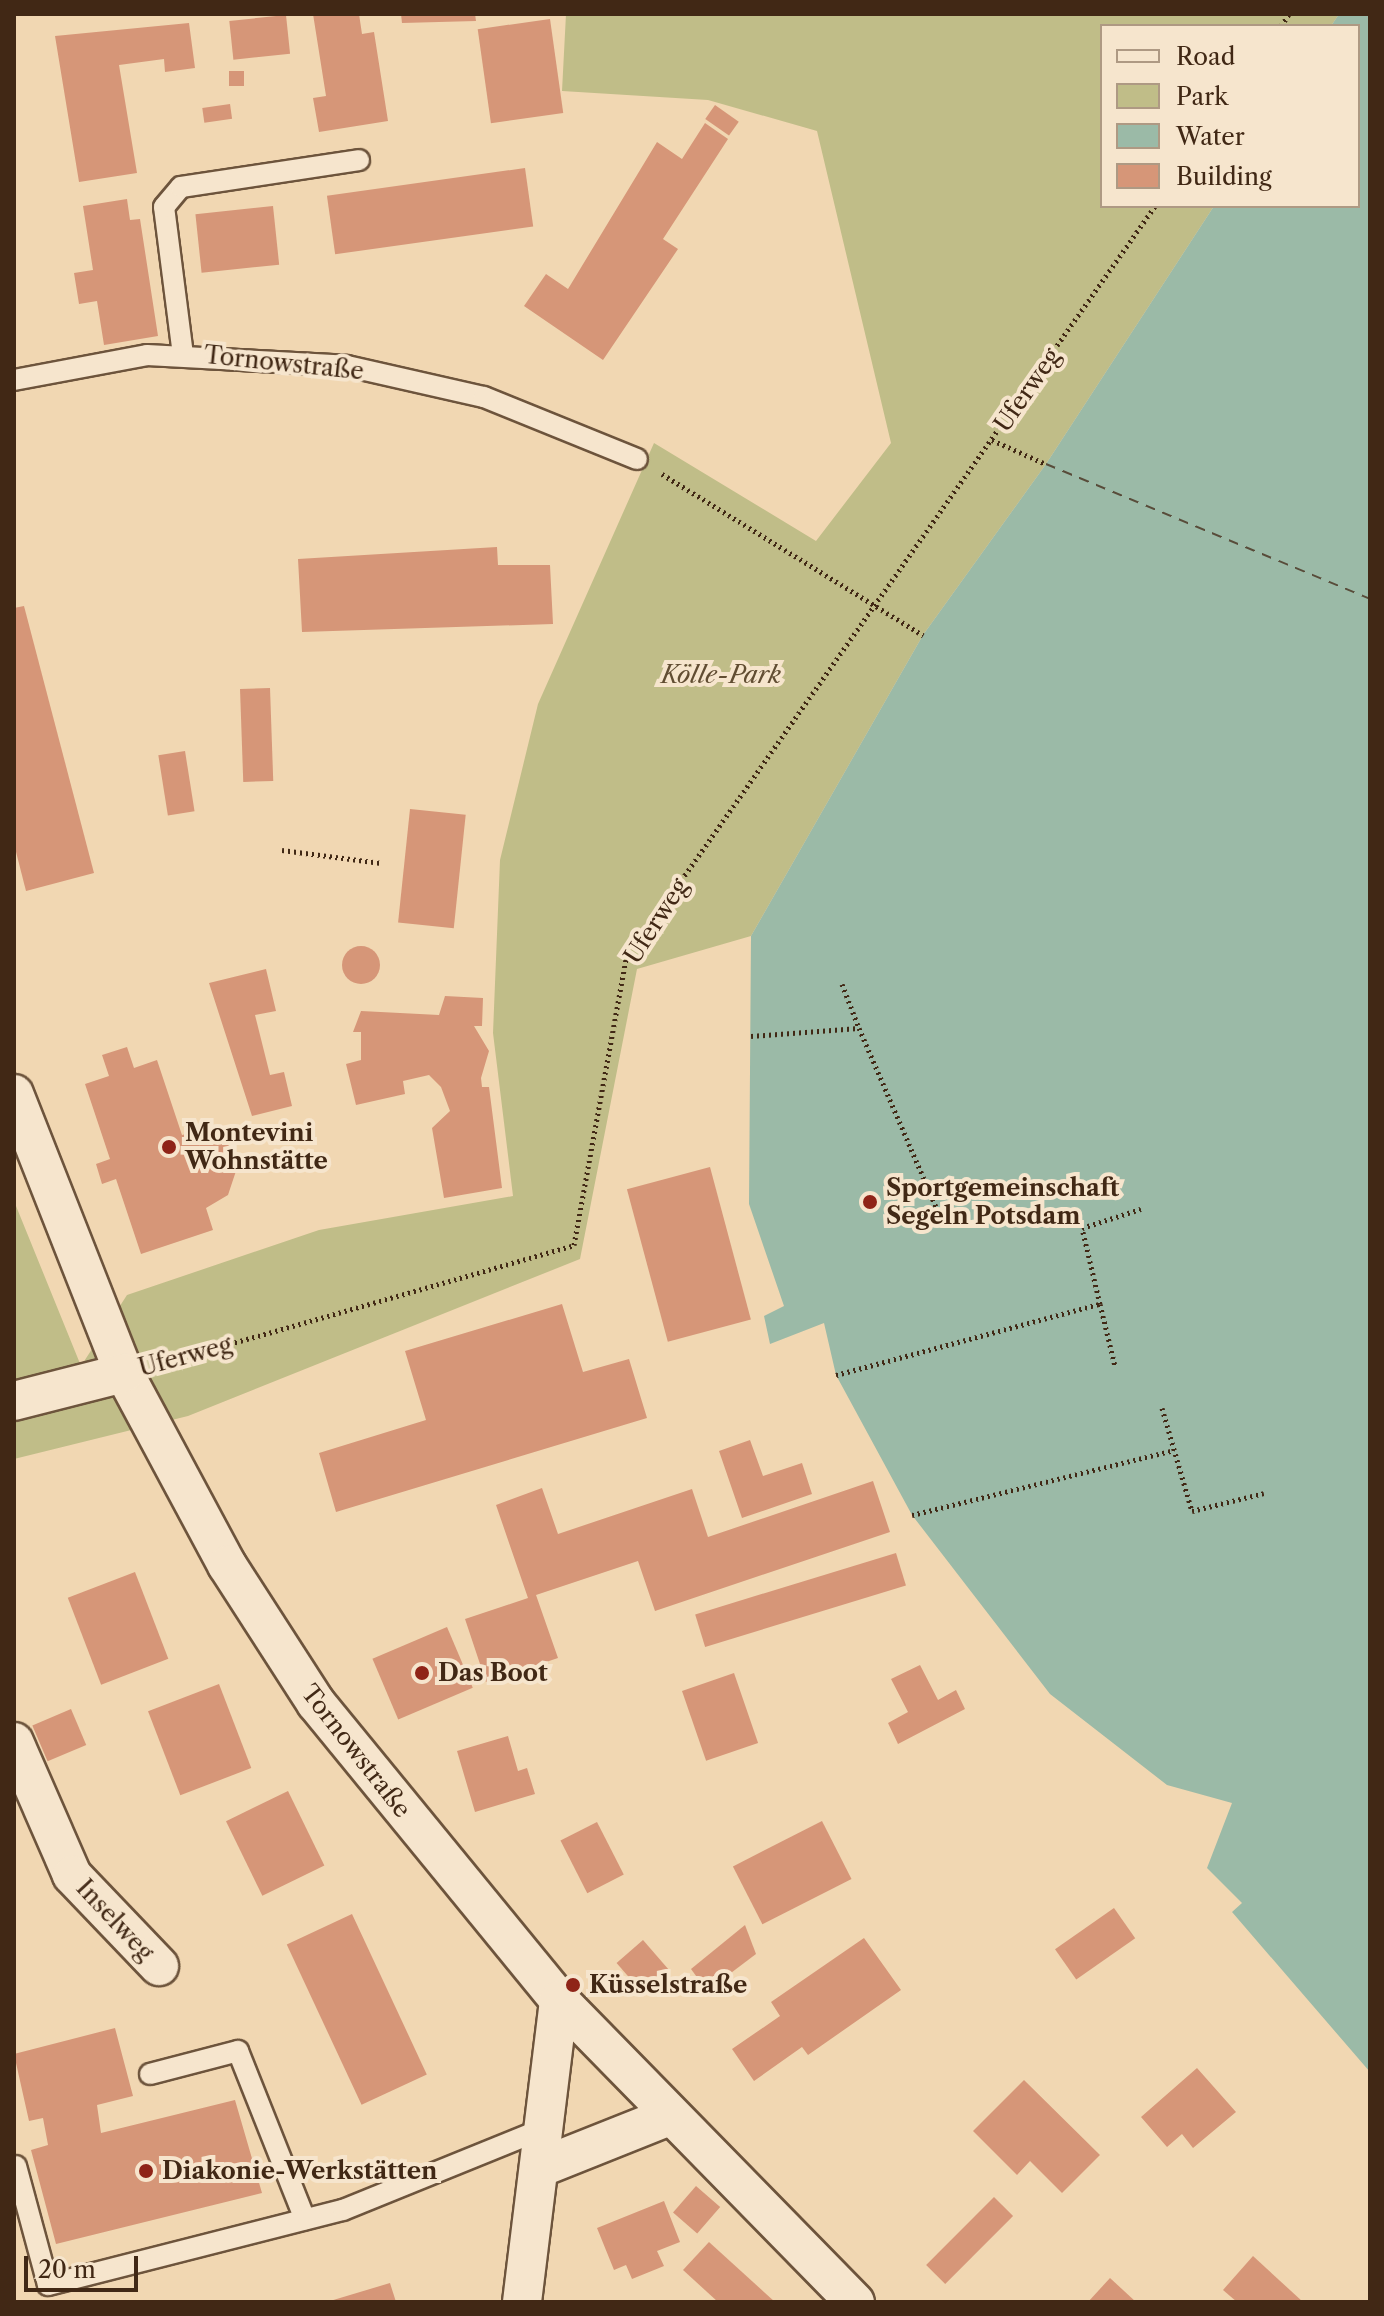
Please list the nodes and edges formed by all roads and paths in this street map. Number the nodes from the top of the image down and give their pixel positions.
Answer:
1 (359, 160) dead end
2 (1154, 208) edge
3 (183, 355) junction
4 (14, 380) edge
5 (992, 440) junction
6 (637, 459) joint
7 (1046, 464) dead end
8 (873, 607) junction
9 (923, 635) dead end
10 (282, 850) dead end
11 (381, 863) dead end
12 (842, 984) dead end
13 (859, 1028) junction
14 (751, 1036) dead end
15 (14, 1094) edge
16 (1141, 1209) dead end
17 (943, 1223) dead end
18 (1100, 1304) junction
19 (1115, 1366) dead end
20 (124, 1373) junction
21 (836, 1375) dead end
22 (14, 1401) edge
23 (1162, 1408) dead end
24 (1174, 1450) junction
25 (1264, 1493) dead end
26 (912, 1515) dead end
27 (14, 1742) edge
28 (159, 1966) dead end
29 (559, 2000) junction
30 (150, 2074) dead end
31 (667, 2117) junction
32 (548, 2127) junction
33 (16, 2166) dead end
34 (544, 2166) junction
35 (305, 2219) junction
36 (522, 2302) edge
37 (855, 2302) edge

1 - 3 lane
2 - 5 path, Uferweg
3 - 4 lane, Tornowstraße
3 - 6 lane, Tornowstraße
5 - 7 path
5 - 8 path, Uferweg
6 - 8 path
8 - 9 path
8 - 20 path, Uferweg
10 - 11 path
12 - 13 path
13 - 14 path
13 - 17 path
15 - 20 street, Tornowstraße
16 - 18 path
18 - 19 path
18 - 21 path
20 - 22 street, Uferweg
20 - 29 street, Tornowstraße
23 - 24 path
24 - 25 path
24 - 26 path
27 - 28 street, Inselweg
29 - 31 street, Tornowstraße
29 - 32 street
30 - 35 lane
31 - 34 street
31 - 37 street, Tornowstraße
32 - 34 street
32 - 35 lane
33 - 35 lane
34 - 36 street

